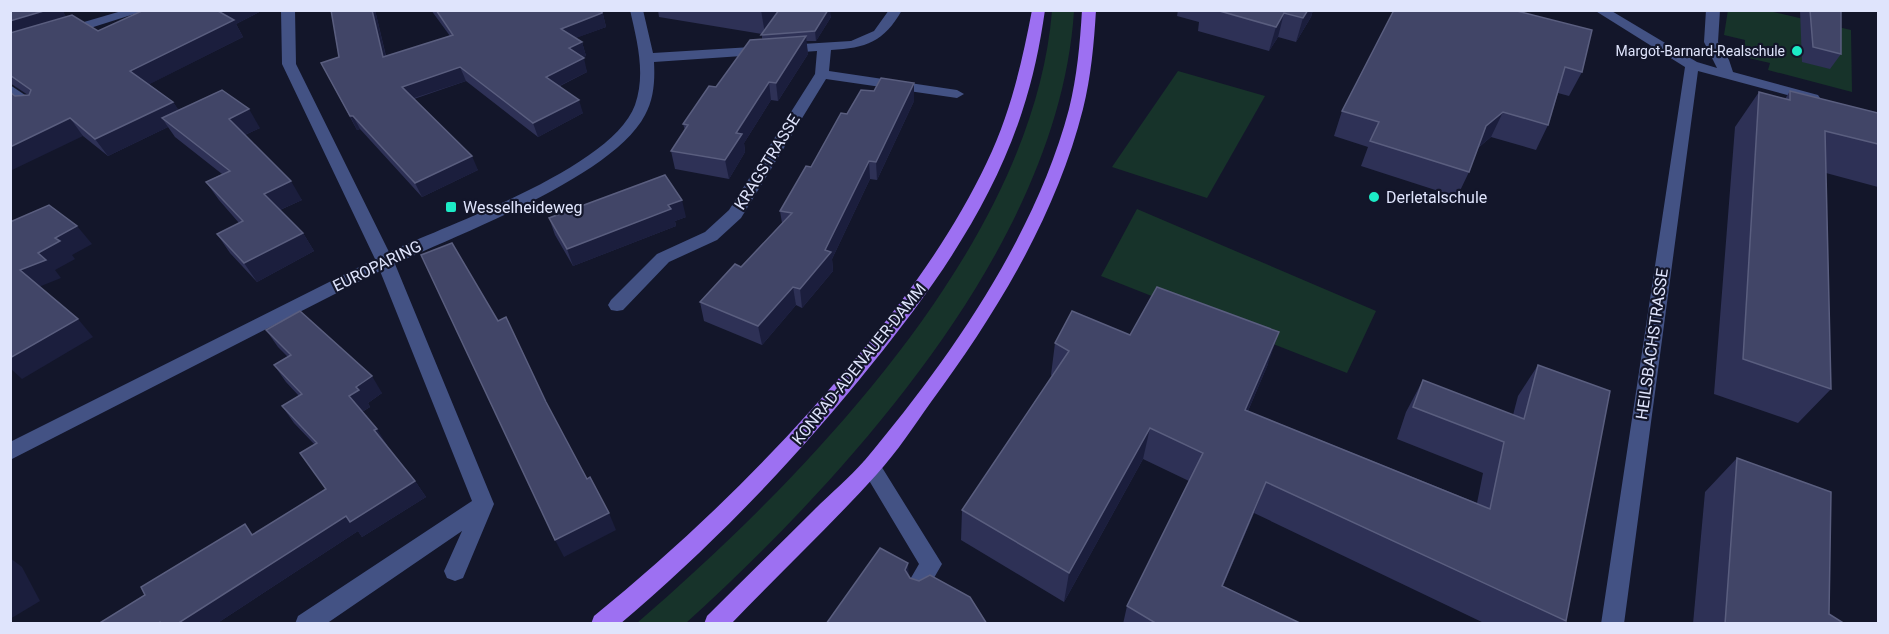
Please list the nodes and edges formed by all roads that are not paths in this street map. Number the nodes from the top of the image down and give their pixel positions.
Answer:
1 (141, 10) edge
2 (288, 10) edge
3 (636, 10) edge
4 (896, 10) edge
5 (1039, 10) edge
6 (1089, 10) edge
7 (1600, 10) edge
8 (1713, 10) edge
9 (54, 35) edge
10 (824, 48) junction
11 (648, 58) junction
12 (1692, 65) junction
13 (822, 74) junction
14 (1727, 76) junction
15 (10, 89) edge
16 (957, 94) dead end
17 (1822, 100) edge
18 (35, 108) edge
19 (385, 261) junction
20 (617, 305) dead end
21 (10, 452) edge
22 (871, 466) junction
23 (483, 504) junction
24 (455, 571) dead end
25 (919, 583) edge
26 (306, 624) edge
27 (602, 624) edge
28 (715, 624) edge
29 (1612, 624) edge

1 - 9 street
2 - 19 street
3 - 11 street, EUROPARING
4 - 10 street
5 - 27 main road, KONRAD-ADENAUER-DAMM
6 - 22 main road
7 - 12 street
8 - 14 street
10 - 11 street
10 - 13 street, KRAGSTRASSE
11 - 19 street, EUROPARING
12 - 14 street
12 - 29 street, HEILSBACHSTRASSE
13 - 16 street
13 - 20 street, KRAGSTRASSE
14 - 17 street
15 - 18 street
19 - 21 street, EUROPARING
19 - 23 street
22 - 25 street
22 - 28 main road
23 - 24 street
23 - 26 street

